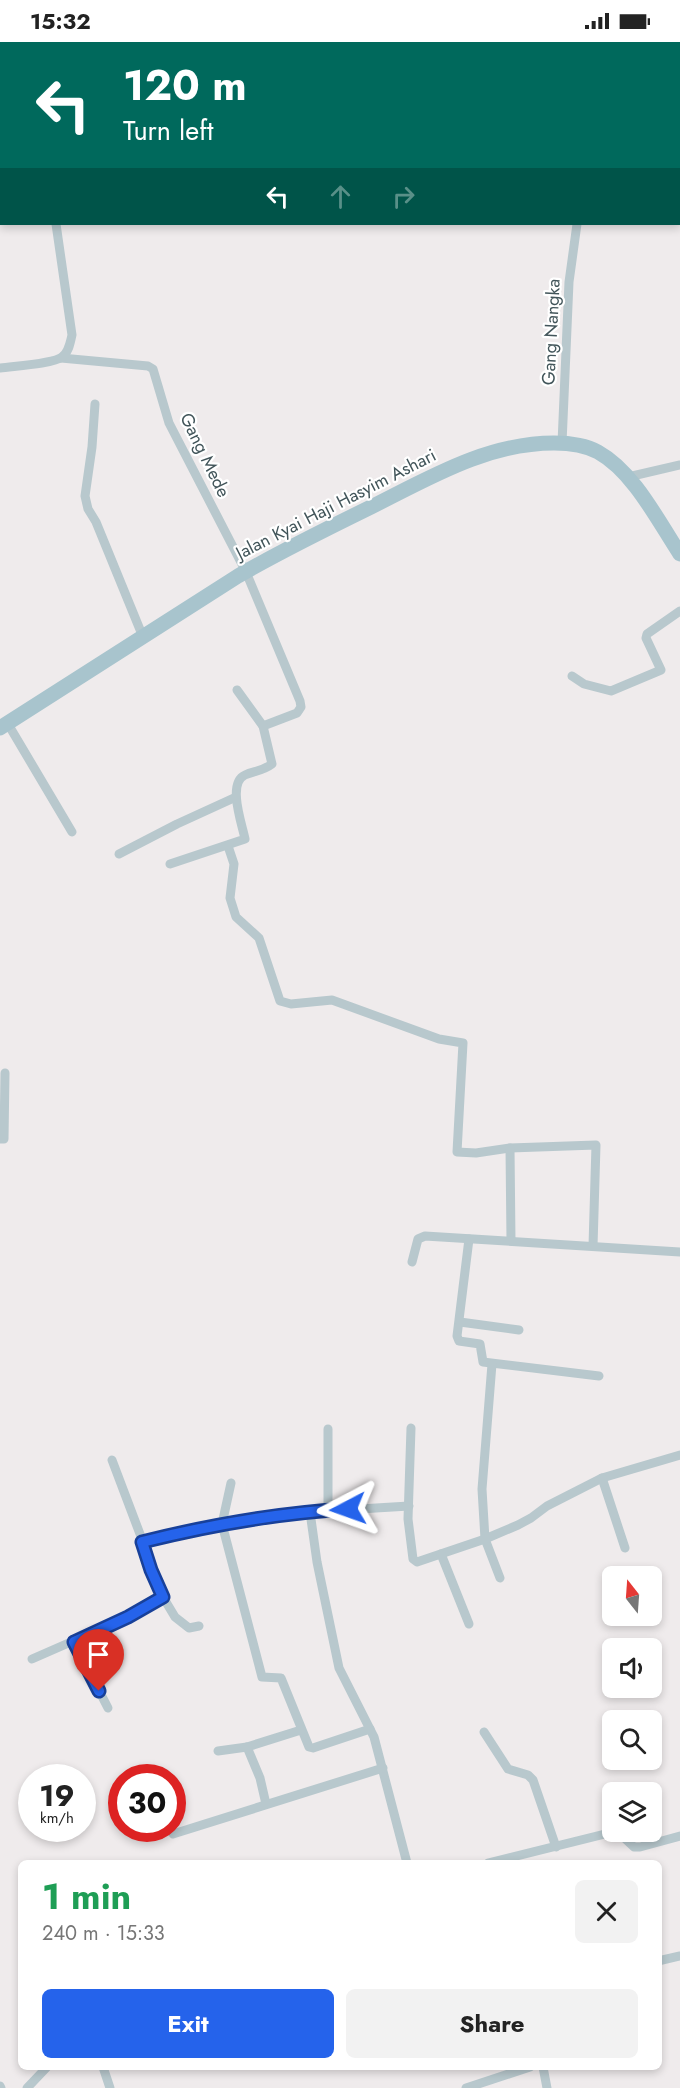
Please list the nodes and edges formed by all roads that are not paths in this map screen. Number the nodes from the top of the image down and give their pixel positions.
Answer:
1 (56, 225) edge
2 (577, 225) edge
3 (62, 358) junction
4 (0, 368) edge
5 (95, 404) dead end
6 (562, 443) junction
7 (680, 465) edge
8 (627, 477) junction
9 (680, 554) edge
10 (246, 572) junction
11 (680, 611) edge
12 (143, 637) junction
13 (572, 676) dead end
14 (237, 690) dead end
15 (4, 726) edge
16 (263, 726) junction
17 (236, 797) junction
18 (72, 832) dead end
19 (228, 846) junction
20 (123, 852) dead end
21 (171, 864) dead end
22 (5, 1073) dead end
23 (0, 1139) edge
24 (510, 1148) junction
25 (469, 1239) junction
26 (511, 1241) junction
27 (592, 1246) junction
28 (680, 1252) edge
29 (412, 1262) dead end
30 (460, 1322) junction
31 (519, 1330) dead end
32 (492, 1364) junction
33 (599, 1376) dead end
34 (411, 1428) dead end
35 (327, 1429) dead end
36 (680, 1455) edge
37 (112, 1460) dead end
38 (602, 1478) junction
39 (231, 1483) dead end
40 (409, 1506) junction
41 (328, 1510) junction
42 (310, 1512) junction
43 (222, 1524) junction
44 (485, 1539) junction
45 (142, 1542) junction
46 (625, 1548) dead end
47 (441, 1554) junction
48 (500, 1578) dead end
49 (163, 1597) junction
50 (469, 1624) dead end
51 (199, 1626) dead end
52 (74, 1642) junction
53 (32, 1659) dead end
54 (108, 1707) dead end
55 (370, 1729) junction
56 (301, 1730) junction
57 (484, 1731) dead end
58 (247, 1747) junction
59 (218, 1751) dead end
60 (383, 1768) junction
61 (266, 1804) junction
62 (186, 1830) edge
63 (680, 1836) edge
64 (556, 1847) junction
65 (406, 1860) edge
66 (501, 1860) edge
67 (680, 1956) edge
68 (662, 1960) edge
69 (41, 2070) edge
70 (104, 2070) edge
71 (521, 2070) edge
72 (544, 2070) edge
73 (27, 2088) edge
74 (110, 2088) edge
75 (466, 2088) edge
76 (547, 2088) edge

1 - 3 street
2 - 6 street, Gang Nangka
3 - 4 street
3 - 10 street, Gang Mede
5 - 12 street
6 - 8 main road, Jalan Kyai Haji Hasyim Ashari
6 - 10 main road, Jalan Kyai Haji Hasyim Ashari
7 - 8 street
8 - 9 main road, Jalan Kyai Haji Hasyim Ashari
10 - 12 main road, Jalan Kyai Haji Hasyim Ashari
10 - 16 street
11 - 13 street
12 - 15 main road, Jalan Kyai Haji Hasyim Ashari
14 - 16 street
15 - 18 street
16 - 17 street
17 - 19 street
17 - 20 street
19 - 21 street
19 - 24 street
22 - 23 street
24 - 26 street
24 - 27 street
25 - 26 street
25 - 29 street
25 - 30 street
26 - 27 street
27 - 28 street
30 - 31 street
30 - 32 street
32 - 33 street
32 - 44 street
34 - 40 street
35 - 41 street
36 - 38 street
37 - 45 street
38 - 44 street
38 - 46 street
39 - 43 street
40 - 41 street
40 - 47 street
41 - 42 street
42 - 43 street
42 - 55 street
43 - 45 street
43 - 56 street
44 - 47 street
44 - 48 street
45 - 49 street
47 - 50 street
49 - 51 street
49 - 52 street
52 - 53 street
52 - 54 street
55 - 56 street
55 - 60 street
56 - 58 street
57 - 64 street
58 - 59 street
58 - 61 street
60 - 61 street
60 - 65 street
61 - 62 street
63 - 64 street
64 - 66 street
67 - 68 street
69 - 73 street
70 - 74 street
71 - 75 street
72 - 76 street

